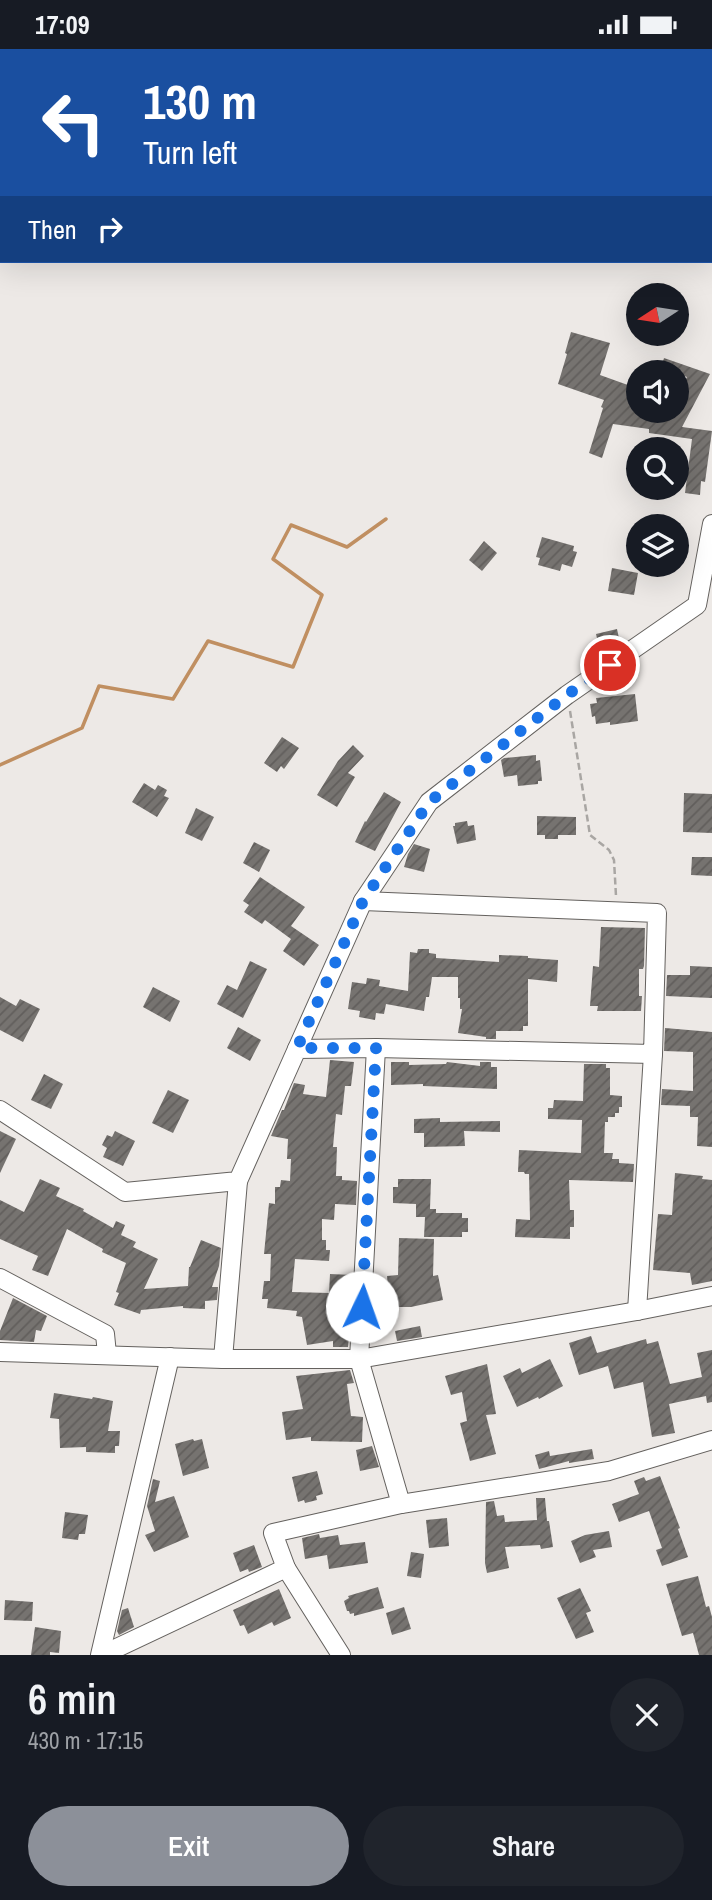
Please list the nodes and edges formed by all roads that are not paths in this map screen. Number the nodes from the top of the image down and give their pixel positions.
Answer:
1 (712, 524) edge
2 (363, 901) junction
3 (297, 1048) junction
4 (376, 1048) junction
5 (653, 1054) junction
6 (0, 1110) edge
7 (238, 1181) junction
8 (0, 1277) edge
9 (712, 1296) edge
10 (637, 1311) junction
11 (0, 1352) edge
12 (107, 1354) junction
13 (170, 1357) junction
14 (223, 1359) junction
15 (359, 1359) junction
16 (712, 1440) edge
17 (401, 1504) junction
18 (286, 1568) junction
19 (101, 1655) edge
20 (341, 1655) edge

1 - 2 street
2 - 3 street
2 - 5 street
3 - 4 street
3 - 7 street
4 - 5 street
4 - 15 street
5 - 10 street
6 - 7 street
7 - 14 street
8 - 12 street
9 - 10 street
10 - 15 street
11 - 12 street
12 - 13 street
13 - 14 street
13 - 19 street
14 - 15 street
15 - 17 street
16 - 17 street
17 - 18 street
18 - 19 street
18 - 20 street

